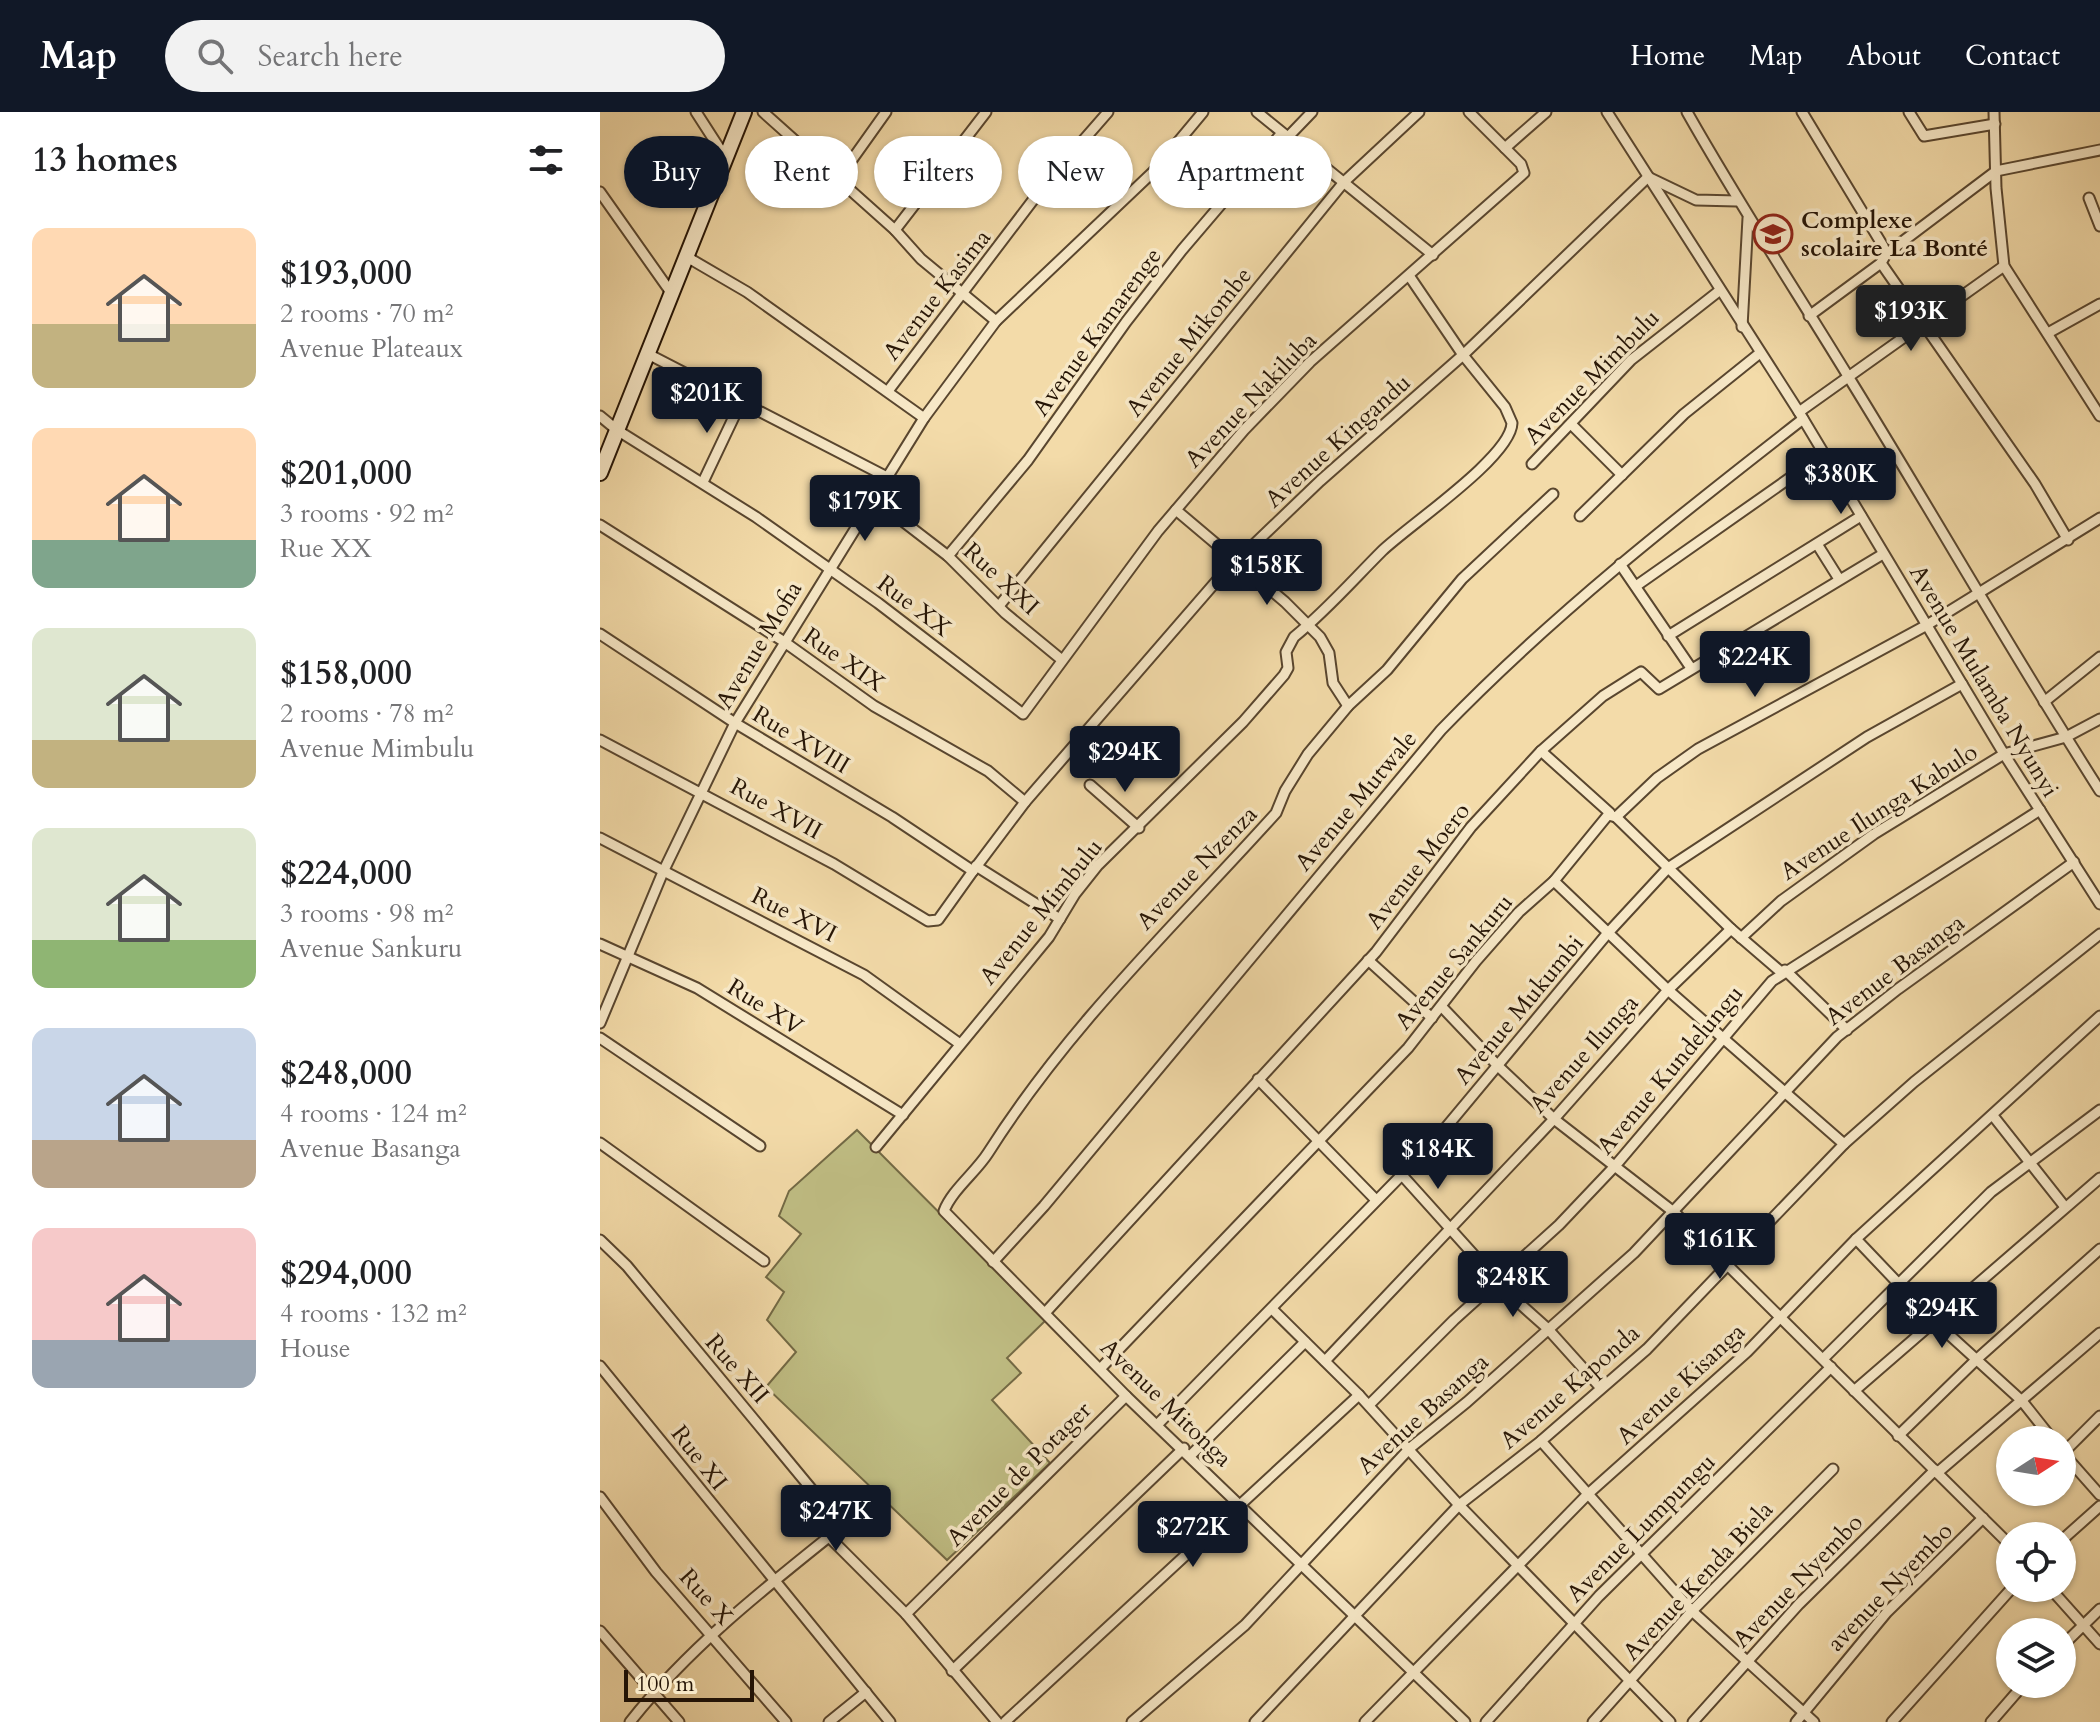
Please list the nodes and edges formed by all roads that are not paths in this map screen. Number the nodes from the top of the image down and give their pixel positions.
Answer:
1 (696, 112) edge
2 (744, 112) edge
3 (763, 112) edge
4 (886, 112) edge
5 (986, 112) edge
6 (1107, 112) edge
7 (1203, 112) edge
8 (1257, 112) edge
9 (1312, 112) edge
10 (1419, 112) edge
11 (1469, 112) edge
12 (1546, 112) edge
13 (1607, 112) edge
14 (1687, 112) edge
15 (1802, 112) edge
16 (1909, 112) edge
17 (1994, 112) edge
18 (1995, 124) junction
19 (711, 136) edge
20 (791, 136) edge
21 (1284, 136) joint
22 (729, 148) edge
23 (1505, 148) junction
24 (2100, 150) edge
25 (858, 151) edge
26 (1996, 171) junction
27 (1332, 173) edge
28 (1648, 177) junction
29 (1344, 182) junction
30 (600, 192) edge
31 (858, 196) edge
32 (2089, 198) dead end
33 (1737, 201) junction
34 (706, 208) edge
35 (1220, 208) edge
36 (1748, 218) junction
37 (2100, 226) edge
38 (895, 230) junction
39 (1433, 255) junction
40 (687, 257) junction
41 (1883, 258) junction
42 (2004, 266) junction
43 (1410, 277) junction
44 (1719, 291) junction
45 (963, 293) junction
46 (672, 294) junction
47 (2100, 304) edge
48 (1809, 316) junction
49 (996, 321) junction
50 (1923, 324) junction
51 (1742, 327) junction
52 (2048, 333) junction
53 (1760, 353) junction
54 (648, 354) junction
55 (1463, 355) junction
56 (1850, 378) junction
57 (888, 391) junction
58 (741, 402) junction
59 (1801, 415) junction
60 (600, 416) edge
61 (2100, 416) edge
62 (924, 418) junction
63 (1571, 424) junction
64 (617, 430) junction
65 (1824, 454) junction
66 (1532, 464) dead end
67 (600, 473) edge
68 (1622, 475) junction
69 (887, 477) junction
70 (703, 482) junction
71 (1553, 494) dead end
72 (874, 499) junction
73 (1176, 510) junction
74 (1580, 516) dead end
75 (1861, 516) junction
76 (2100, 518) edge
77 (600, 525) edge
78 (2068, 540) junction
79 (1817, 544) junction
80 (1883, 554) junction
81 (948, 556) junction
82 (1238, 561) junction
83 (1620, 564) junction
84 (829, 569) junction
85 (1839, 579) junction
86 (1636, 586) junction
87 (1979, 592) junction
88 (999, 606) junction
89 (1309, 625) junction
90 (1927, 625) junction
91 (600, 634) edge
92 (1668, 636) junction
93 (783, 641) junction
94 (2100, 657) edge
95 (1062, 660) junction
96 (1691, 668) junction
97 (1962, 684) junction
98 (2044, 702) junction
99 (1348, 706) junction
100 (1022, 714) joint
101 (2100, 719) edge
102 (735, 723) junction
103 (2066, 737) junction
104 (600, 740) edge
105 (1541, 751) junction
106 (2004, 754) junction
107 (1090, 785) dead end
108 (701, 791) junction
109 (2100, 791) edge
110 (1025, 802) junction
111 (2040, 810) junction
112 (1613, 815) junction
113 (1139, 828) junction
114 (600, 838) edge
115 (2074, 862) junction
116 (1668, 868) junction
117 (975, 869) junction
118 (663, 872) junction
119 (1554, 881) junction
120 (2098, 897) edge
121 (1060, 919) junction
122 (928, 921) joint
123 (1731, 929) junction
124 (1607, 934) junction
125 (2100, 934) edge
126 (1741, 938) junction
127 (600, 944) edge
128 (628, 955) junction
129 (1368, 960) junction
130 (1783, 971) junction
131 (1668, 990) junction
132 (1442, 1007) junction
133 (2100, 1016) edge
134 (1432, 1018) junction
135 (600, 1023) edge
136 (1847, 1030) junction
137 (1724, 1036) junction
138 (600, 1038) edge
139 (960, 1044) junction
140 (1499, 1067) junction
141 (1258, 1079) junction
142 (1786, 1092) junction
143 (2100, 1110) edge
144 (903, 1115) junction
145 (1994, 1117) junction
146 (1554, 1119) junction
147 (1320, 1142) junction
148 (600, 1143) edge
149 (1844, 1144) junction
150 (760, 1146) dead end
151 (876, 1147) dead end
152 (2032, 1163) junction
153 (1615, 1166) junction
154 (1401, 1174) junction
155 (2100, 1178) edge
156 (1375, 1199) junction
157 (2065, 1207) junction
158 (944, 1211) joint
159 (1675, 1213) junction
160 (1450, 1229) junction
161 (1856, 1239) junction
162 (600, 1240) edge
163 (2100, 1249) edge
164 (764, 1261) dead end
165 (993, 1262) junction
166 (1729, 1266) junction
167 (1498, 1281) junction
168 (1899, 1284) junction
169 (1272, 1309) junction
170 (1045, 1313) junction
171 (1781, 1318) junction
172 (1933, 1320) junction
173 (1547, 1328) junction
174 (2100, 1333) edge
175 (1305, 1342) junction
176 (1977, 1359) junction
177 (1325, 1361) junction
178 (1827, 1362) junction
179 (600, 1366) edge
180 (1100, 1369) junction
181 (1600, 1387) junction
182 (1854, 1391) junction
183 (1359, 1395) junction
184 (1126, 1396) junction
185 (2022, 1401) junction
186 (1369, 1405) junction
187 (2100, 1416) edge
188 (1157, 1425) junction
189 (2042, 1426) edge
190 (1898, 1436) junction
191 (2076, 1439) edge
192 (1541, 1441) junction
193 (1410, 1448) junction
194 (1187, 1451) junction
195 (2076, 1468) edge
196 (1833, 1469) dead end
197 (1936, 1471) junction
198 (1588, 1494) junction
199 (2100, 1495) edge
200 (600, 1497) edge
201 (876, 1499) dead end
202 (1459, 1505) junction
203 (1243, 1506) junction
204 (2100, 1506) edge
205 (1983, 1518) junction
206 (842, 1526) junction
207 (2076, 1527) edge
208 (1996, 1531) edge
209 (829, 1537) junction
210 (1642, 1557) junction
211 (1299, 1563) junction
212 (1518, 1564) junction
213 (775, 1582) junction
214 (1999, 1602) edge
215 (2062, 1602) edge
216 (2100, 1609) edge
217 (1692, 1611) junction
218 (906, 1614) junction
219 (1356, 1616) junction
220 (1574, 1624) junction
221 (2083, 1625) junction
222 (600, 1631) edge
223 (2076, 1632) edge
224 (712, 1634) junction
225 (2100, 1644) edge
226 (1747, 1662) junction
227 (952, 1671) junction
228 (1414, 1672) junction
229 (1629, 1682) junction
230 (654, 1692) junction
231 (866, 1692) junction
232 (2012, 1698) edge
233 (1800, 1718) edge
234 (630, 1722) edge
235 (679, 1722) edge
236 (786, 1722) edge
237 (829, 1722) edge
238 (890, 1722) edge
239 (997, 1722) edge
240 (1005, 1722) edge
241 (1132, 1722) edge
242 (1255, 1722) edge
243 (1365, 1722) edge
244 (1465, 1722) edge
245 (1486, 1722) edge
246 (1593, 1722) edge
247 (1670, 1722) edge
248 (1693, 1722) edge
249 (1814, 1722) edge
250 (1892, 1722) edge
251 (1991, 1722) edge

1 - 19 street
2 - 22 street
3 - 20 street
4 - 25 street
5 - 38 street
6 - 45 street, Avenue Kasima
7 - 49 street, Avenue Mofia
8 - 21 street
9 - 21 street, Avenue Kamarenge
10 - 29 street, Avenue Mikombe
11 - 23 street
12 - 23 street
13 - 28 street, Avenue Mulamba Nyunyi
14 - 33 street
15 - 41 street
16 - 18 street
17 - 18 street
18 - 26 street
23 - 39 street, Avenue Nakiluba
24 - 26 street
26 - 41 street
26 - 42 street
27 - 29 street
28 - 33 street
28 - 44 street, Avenue Mulamba Nyunyi
28 - 55 street, Avenue Kingandu
29 - 39 street
29 - 88 street, Avenue Mikombe
30 - 46 street
31 - 38 street
32 - 37 street
33 - 36 street
34 - 40 street
35 - 81 street, Avenue Kamarenge
36 - 48 street
36 - 51 street
38 - 45 street
39 - 43 street, Avenue Nakiluba
40 - 46 street
40 - 57 street
41 - 48 street
41 - 50 street
42 - 50 street, Avenue Mutwale
42 - 52 street
43 - 55 street, Avenue Mimbulu
43 - 73 street, Avenue Nakiluba
44 - 51 street, Avenue Mulamba Nyunyi
44 - 63 street, Avenue Mimbulu
45 - 49 street
45 - 57 street, Avenue Kasima
46 - 54 street
47 - 52 street
48 - 56 street
49 - 62 street, Avenue Mofia
50 - 56 street, Avenue Mutwale
50 - 78 street
51 - 53 street, Avenue Mulamba Nyunyi
52 - 61 street
53 - 59 street, Avenue Mulamba Nyunyi
53 - 68 street
54 - 58 street
54 - 64 street
55 - 82 street, Avenue Kingandu
55 - 89 street, Avenue Mimbulu
56 - 59 street, Avenue Mutwale
56 - 87 street
57 - 62 street
58 - 69 street
58 - 70 street
59 - 65 street, Avenue Mulamba Nyunyi
59 - 83 street, Avenue Mutwale
60 - 64 street, Rue XX
62 - 69 street, Avenue Mofia
63 - 66 street, Avenue Mimbulu
63 - 68 street
64 - 67 street
64 - 70 street, Rue XX
65 - 75 street, Avenue Mulamba Nyunyi
65 - 86 street
68 - 74 street
69 - 72 street, Avenue Mofia
70 - 84 street, Rue XX
71 - 99 street, Avenue Nzenza
72 - 81 street, Rue XXI
72 - 84 street, Avenue Mofia
73 - 82 street
73 - 95 street, Avenue Nakiluba
75 - 79 street
75 - 80 street, Avenue Mulamba Nyunyi
76 - 78 street, Avenue Sankuru
77 - 93 street, Rue XIX
78 - 87 street, Avenue Sankuru
79 - 85 street
79 - 92 street
80 - 85 street, Avenue Moero
80 - 90 street, Avenue Mulamba Nyunyi
81 - 88 street, Rue XXI
82 - 89 street
82 - 110 street, Avenue Kingandu
83 - 86 street
83 - 165 street, Avenue Mutwale
84 - 93 street, Avenue Mofia
84 - 100 street, Rue XX
85 - 96 street, Avenue Moero
86 - 92 street
87 - 90 street, Avenue Sankuru
87 - 98 street
88 - 95 street, Rue XXI
89 - 99 street
89 - 113 street, Avenue Mimbulu
90 - 97 street, Avenue Mulamba Nyunyi
90 - 112 street, Avenue Sankuru
91 - 102 street, Rue XVIII
92 - 96 street
93 - 102 street, Avenue Mofia
93 - 110 street, Rue XIX
94 - 98 street
95 - 100 street, Avenue Nakiluba
96 - 105 street, Avenue Moero
97 - 106 street, Avenue Mulamba Nyunyi
97 - 116 street, Avenue Mukumbi
98 - 103 street
99 - 158 street, Avenue Nzenza
101 - 103 street, Avenue Ilunga Kabulo
102 - 108 street, Avenue Mofia
102 - 117 street, Rue XVIII
103 - 106 street, Avenue Ilunga Kabulo
103 - 109 street
104 - 108 street, Rue XVII
105 - 112 street
105 - 129 street, Avenue Moero
106 - 111 street, Avenue Mulamba Nyunyi
106 - 126 street, Avenue Ilunga Kabulo
107 - 113 street
108 - 118 street, Avenue Mofia
108 - 122 street, Rue XVII
110 - 117 street, Avenue Kingandu
111 - 115 street, Avenue Mulamba Nyunyi
111 - 130 street, Avenue Kundelungu
112 - 116 street
112 - 119 street, Avenue Sankuru
113 - 121 street, Avenue Mimbulu
114 - 118 street, Rue XVI
115 - 120 street, Avenue Mulamba Nyunyi
115 - 136 street, Avenue Basanga
116 - 123 street
116 - 124 street, Avenue Mukumbi
117 - 121 street
117 - 122 street, Avenue Kingandu
118 - 128 street, Avenue Mofia
118 - 139 street, Rue XVI
119 - 124 street
119 - 132 street, Avenue Sankuru
121 - 139 street, Avenue Mimbulu
123 - 126 street
123 - 131 street, Avenue Ilunga
124 - 131 street
124 - 140 street, Avenue Mukumbi
125 - 149 street, Avenue Kaponda
126 - 130 street
127 - 128 street, Rue XV
128 - 135 street, Avenue Mofia
128 - 144 street, Rue XV
129 - 134 street
129 - 141 street, Avenue Moero
130 - 136 street
130 - 137 street, Avenue Kundelungu
131 - 137 street
131 - 146 street, Avenue Ilunga
132 - 134 street, Avenue Sankuru
132 - 140 street
133 - 145 street, Avenue Kisanga
134 - 147 street, Avenue Sankuru
136 - 142 street, Avenue Basanga
137 - 142 street
137 - 153 street, Avenue Kundelungu
138 - 150 street
139 - 144 street, Avenue Mimbulu
140 - 146 street
140 - 154 street, Avenue Mukumbi
141 - 147 street
141 - 170 street, Avenue Moero
142 - 149 street
142 - 159 street, Avenue Basanga
143 - 152 street, Avenue Lumpungu
144 - 151 street, Avenue Mimbulu
145 - 152 street
145 - 161 street, Avenue Kisanga
146 - 153 street
146 - 160 street, Avenue Ilunga
147 - 156 street
147 - 180 street, Avenue Sankuru
148 - 164 street
149 - 166 street, Avenue Kaponda
152 - 157 street
152 - 168 street, Avenue Lumpungu
153 - 159 street
153 - 167 street, Avenue Kundelungu
154 - 156 street, Avenue Mukumbi
154 - 160 street
155 - 157 street
156 - 169 street, Avenue Mukumbi
157 - 172 street
158 - 165 street, Avenue Mitonga
159 - 166 street
159 - 173 street, Avenue Basanga
160 - 167 street
160 - 177 street, Avenue Ilunga
161 - 168 street
161 - 171 street, Avenue Kisanga
162 - 206 street, Rue XII
163 - 176 street
165 - 170 street, Avenue Mitonga
166 - 171 street
166 - 181 street, Avenue Kaponda
167 - 173 street
167 - 186 street, Avenue Kundelungu
168 - 172 street
168 - 178 street, Avenue Lumpungu
169 - 175 street
169 - 188 street, Avenue Mukumbi
170 - 180 street, Avenue Mitonga
171 - 178 street
171 - 198 street, Avenue Kisanga
172 - 176 street
172 - 182 street
173 - 181 street
173 - 193 street, Avenue Basanga
174 - 185 street, Avenue Nyembo
175 - 177 street
175 - 194 street
176 - 185 street
176 - 190 street
177 - 183 street
178 - 182 street
178 - 210 street, Avenue Lumpungu
179 - 213 street, Rue XI
180 - 184 street, Avenue Mitonga
181 - 192 street, Avenue Kaponda
182 - 190 street
183 - 186 street
183 - 203 street
184 - 188 street, Avenue Mitonga
184 - 218 street, Avenue de Potager
185 - 189 street
185 - 197 street, Avenue Nyembo
186 - 193 street
187 - 191 street
188 - 194 street, Avenue Mitonga
190 - 197 street
192 - 198 street
192 - 202 street, Avenue Kaponda
193 - 202 street
193 - 211 street, Avenue Basanga
194 - 203 street, Avenue Mitonga
194 - 227 street
195 - 199 street
196 - 217 street, Avenue Kenda Biela
197 - 205 street
197 - 226 street, Avenue Nyembo
198 - 210 street
198 - 212 street, Avenue Kisanga
200 - 224 street, Rue X
201 - 206 street
202 - 212 street
202 - 219 street, Avenue Kaponda
203 - 211 street, Avenue Mitonga
203 - 240 street
204 - 207 street
205 - 208 street
205 - 233 street, avenue Nyembo
206 - 209 street
209 - 213 street
209 - 218 street
210 - 217 street
210 - 220 street, Avenue Lumpungu
211 - 219 street, Avenue Mitonga
211 - 241 street, Avenue Basanga
212 - 220 street
212 - 228 street, Avenue Kisanga
213 - 224 street
213 - 231 street, Rue XI
214 - 250 street
215 - 221 street
216 - 221 street
217 - 226 street
217 - 229 street, Avenue Kenda Biela
218 - 227 street
219 - 228 street, Avenue Mitonga
219 - 242 street, Avenue Kaponda
220 - 229 street
220 - 245 street, Avenue Lumpungu
221 - 223 street
221 - 225 street
222 - 230 street
224 - 230 street
224 - 236 street, Rue X
226 - 233 street
226 - 248 street, Avenue Nyembo
227 - 239 street
228 - 243 street, Avenue Kisanga
228 - 244 street, Avenue Mitonga
229 - 246 street, Avenue Kenda Biela
229 - 247 street
230 - 234 street
230 - 235 street
231 - 237 street
231 - 238 street, Rue XI
232 - 251 street
233 - 249 street

